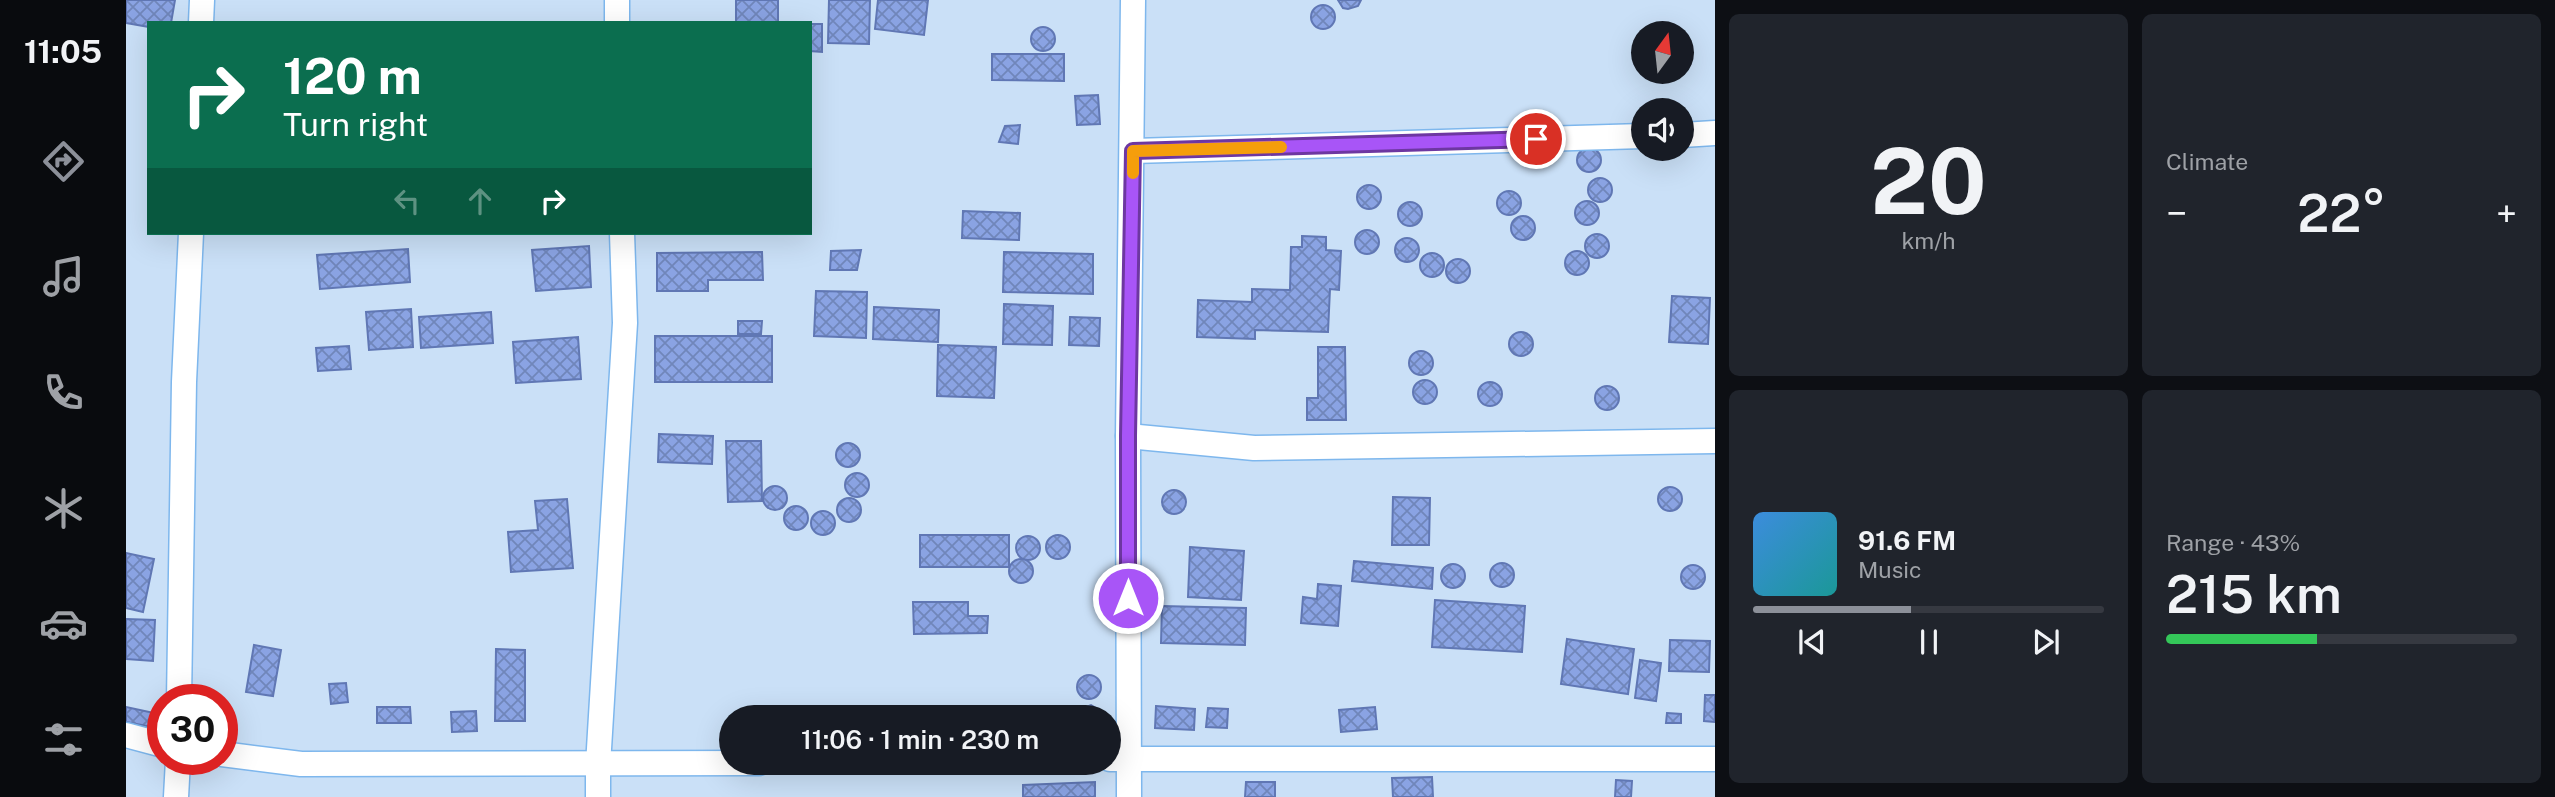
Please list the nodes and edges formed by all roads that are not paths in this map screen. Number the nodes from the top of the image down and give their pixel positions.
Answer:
1 (202, 0) edge
2 (617, 0) edge
3 (1133, 0) edge
4 (201, 21) edge
5 (617, 21) edge
6 (1715, 134) edge
7 (1694, 135) edge
8 (1631, 136) edge
9 (1133, 151) junction
10 (191, 235) edge
11 (622, 235) edge
12 (1128, 436) junction
13 (1715, 441) edge
14 (179, 684) edge
15 (1121, 705) edge
16 (126, 735) edge
17 (147, 741) edge
18 (238, 756) edge
19 (1121, 759) edge
20 (1715, 759) edge
21 (719, 763) edge
22 (598, 765) junction
23 (1121, 767) edge
24 (177, 775) edge
25 (176, 797) edge
26 (598, 797) edge
27 (1129, 797) edge

1 - 4 street
2 - 5 street
3 - 9 street
6 - 7 street
8 - 9 street
9 - 12 street
10 - 14 street
11 - 22 street
12 - 13 street
12 - 15 street
16 - 17 street
18 - 22 street
19 - 20 street
21 - 22 street
22 - 26 street
23 - 27 street
24 - 25 street

